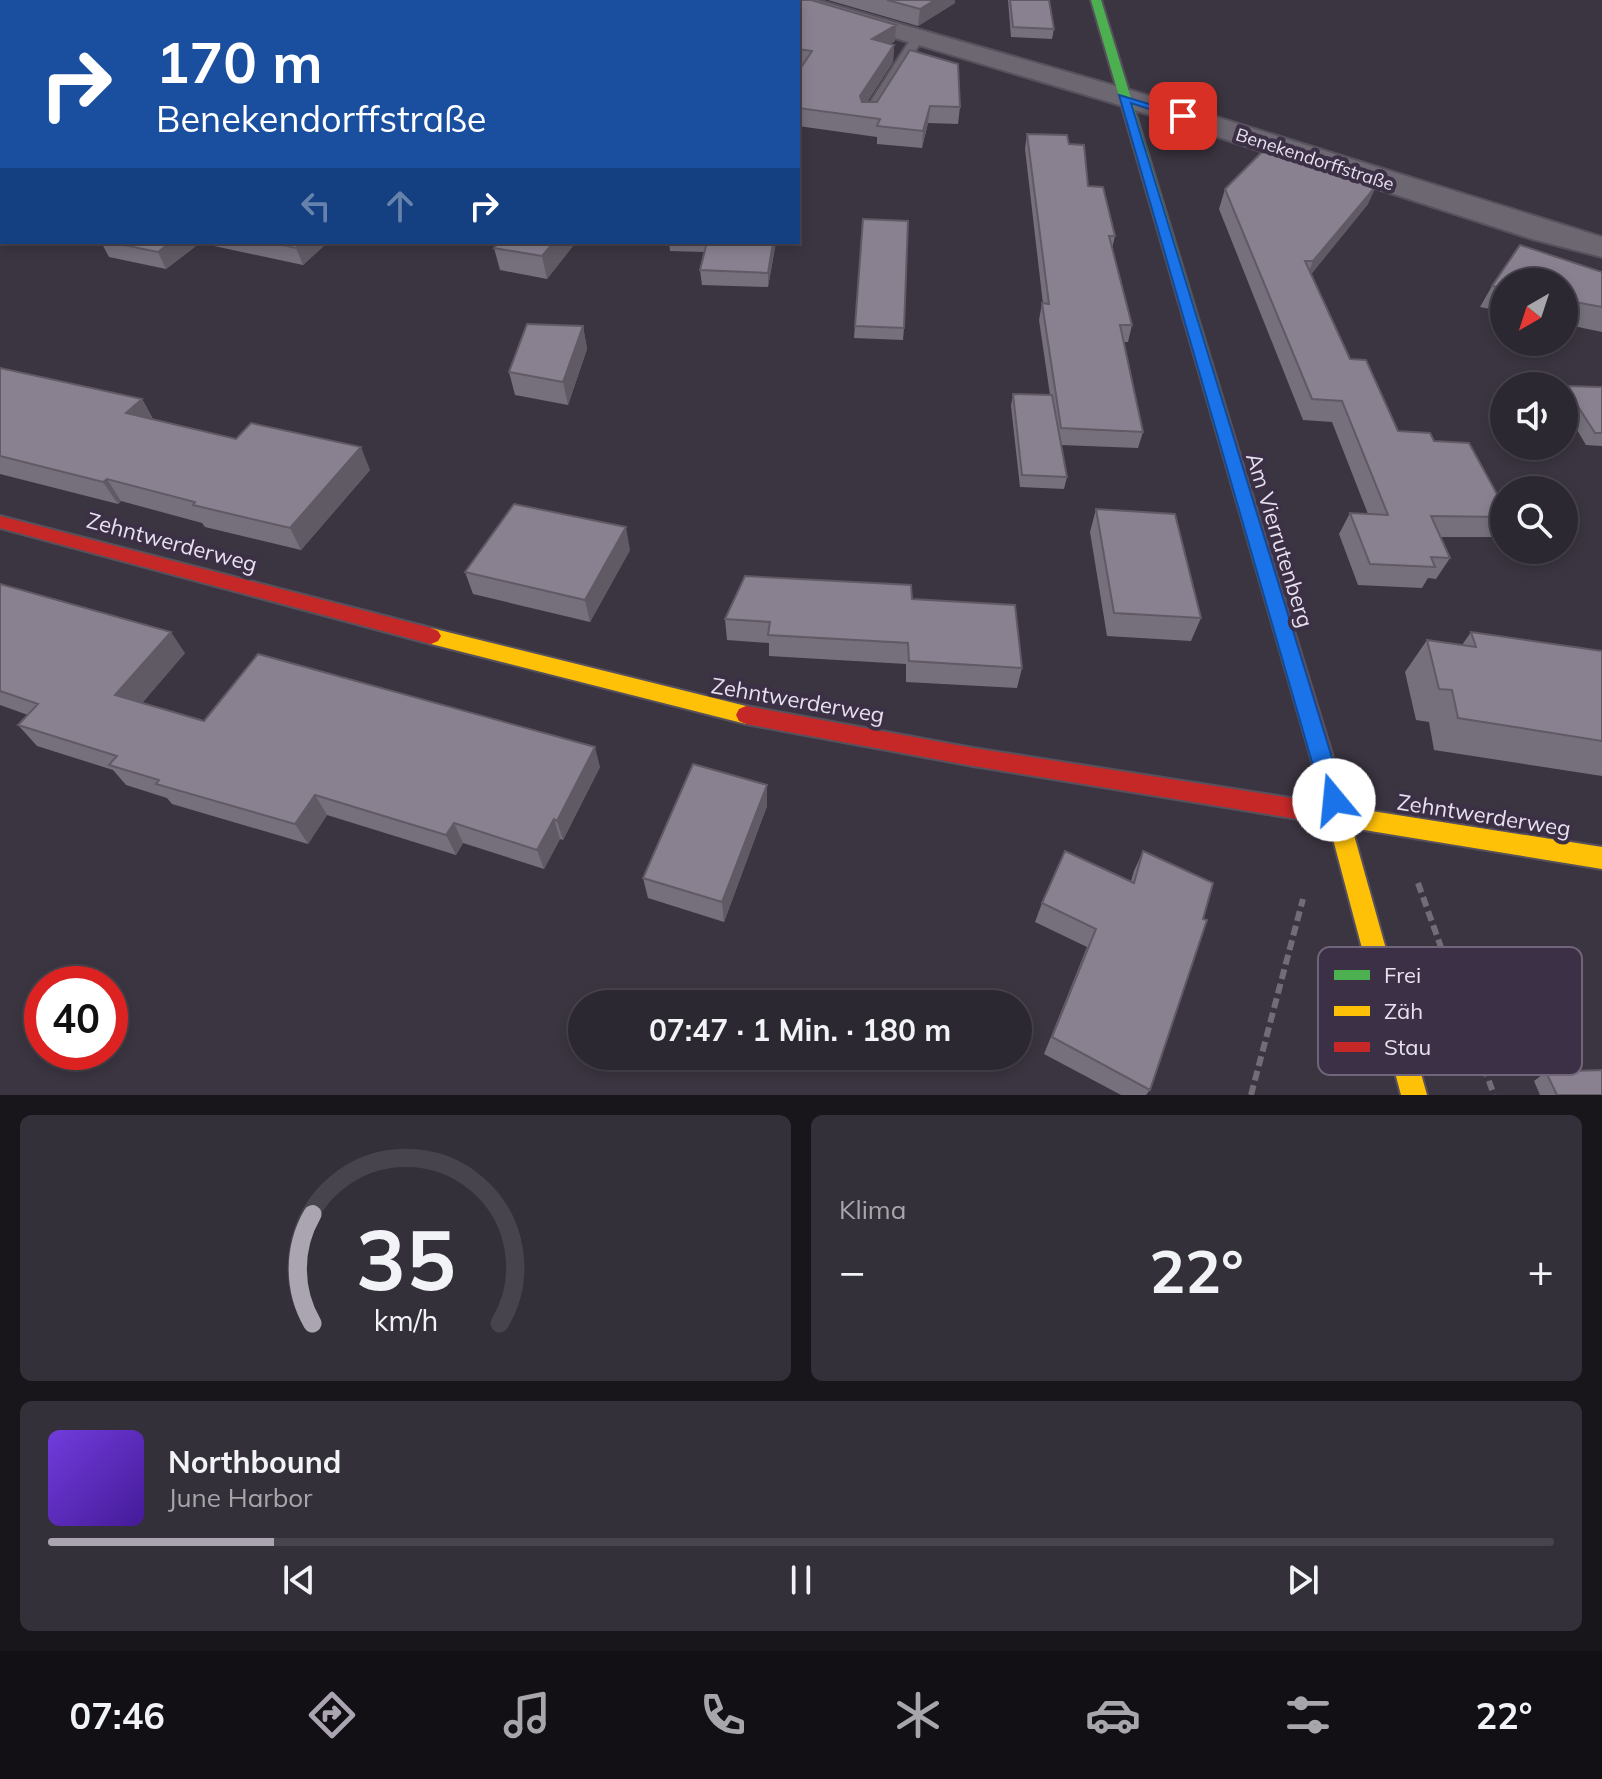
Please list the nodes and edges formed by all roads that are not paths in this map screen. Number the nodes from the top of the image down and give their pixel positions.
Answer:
1 (1096, 0) edge
2 (800, 3) edge
3 (918, 37) junction
4 (1123, 97) junction
5 (869, 115) edge
6 (1602, 247) edge
7 (0, 522) edge
8 (1339, 816) junction
9 (1602, 858) edge
10 (1374, 947) edge
11 (1409, 1075) edge
12 (1414, 1095) edge

1 - 4 street, Am Vierrutenberg
2 - 3 street, Benekendorffstraße
3 - 4 street, Benekendorffstraße
3 - 5 lane
4 - 6 street, Benekendorffstraße
4 - 8 street, Am Vierrutenberg
7 - 8 street, Zehntwerderweg
8 - 9 street, Zehntwerderweg
8 - 10 street, Am Vierrutenberg
11 - 12 street, Am Vierrutenberg

